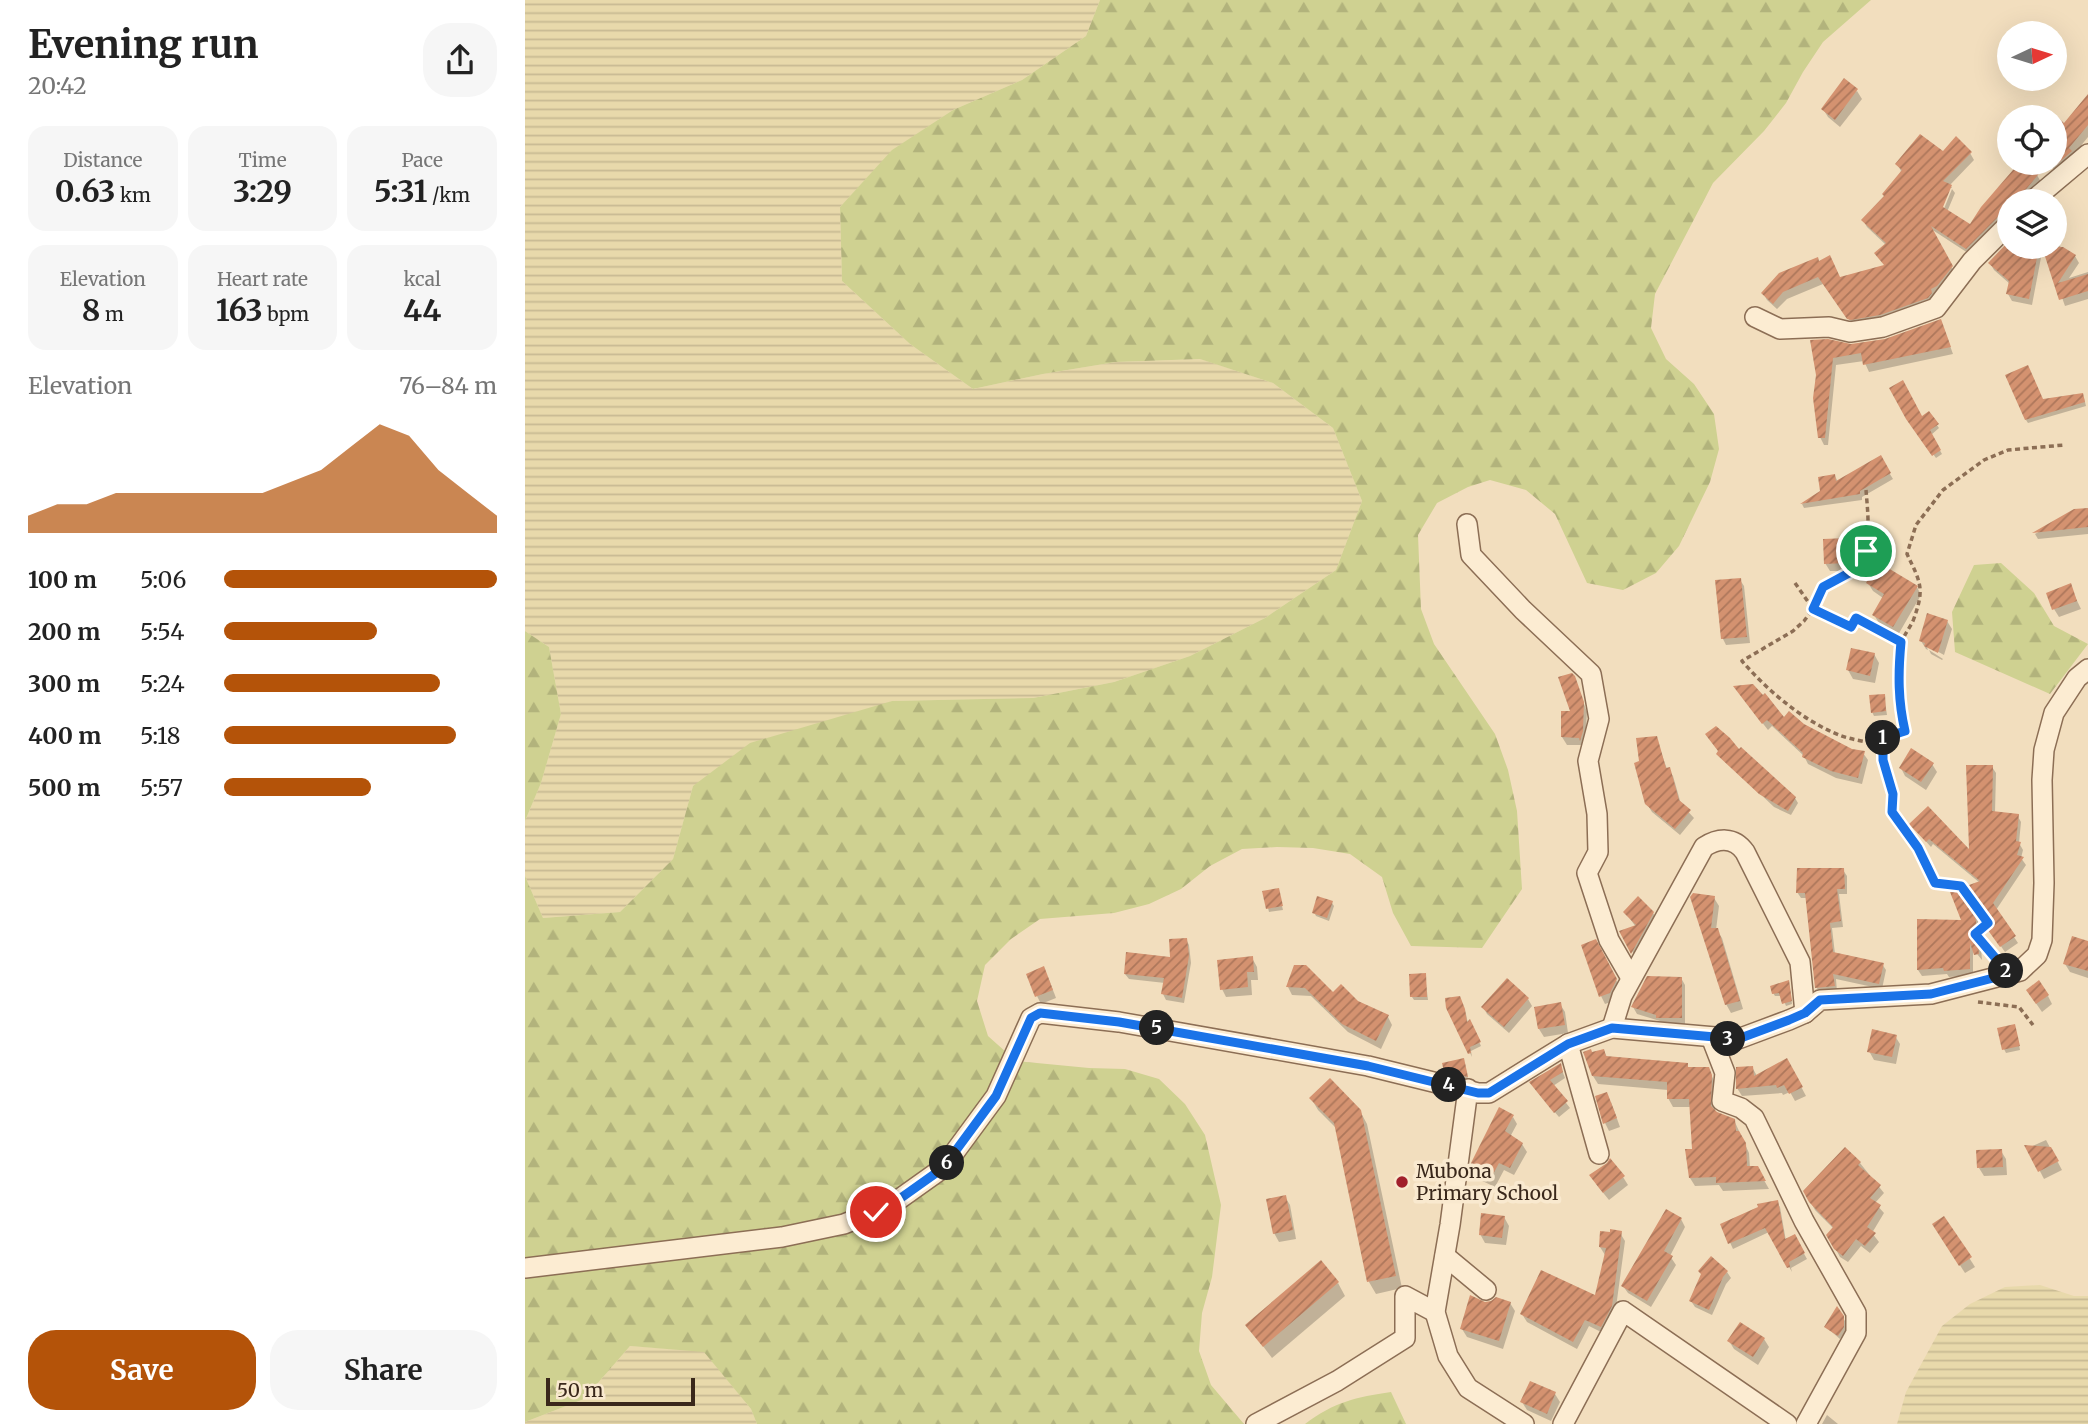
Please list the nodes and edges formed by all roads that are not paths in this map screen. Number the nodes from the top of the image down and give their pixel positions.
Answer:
1 (2088, 154) edge
2 (2046, 189) edge
3 (1997, 236) edge
4 (1755, 317) dead end
5 (1467, 523) dead end
6 (2088, 668) edge
7 (1632, 978) junction
8 (1805, 1013) junction
9 (1612, 1028) junction
10 (1711, 1037) junction
11 (1568, 1044) junction
12 (1468, 1089) junction
13 (1599, 1154) dead end
14 (1445, 1256) junction
15 (525, 1268) edge
16 (1486, 1290) dead end
17 (1435, 1312) junction
18 (1256, 1424) edge
19 (1524, 1424) edge
20 (1563, 1424) edge
21 (1787, 1424) edge
22 (1806, 1424) edge

1 - 2 street
3 - 4 street
5 - 7 street
6 - 8 street
7 - 8 street
7 - 9 street
8 - 10 street
9 - 10 street
9 - 11 street
10 - 22 street
11 - 12 street
11 - 13 street
12 - 14 street
12 - 15 street
14 - 16 street
14 - 17 street
17 - 18 street
17 - 19 street
20 - 21 street

